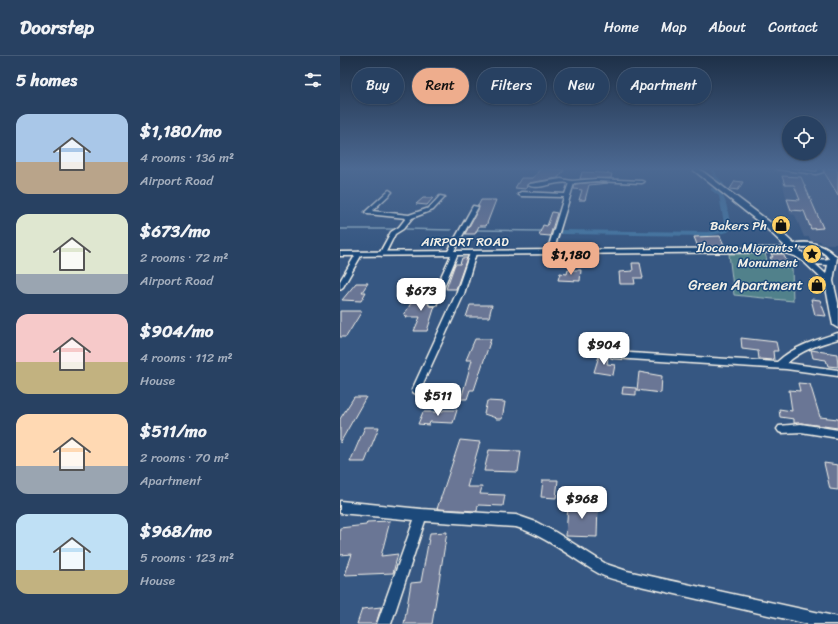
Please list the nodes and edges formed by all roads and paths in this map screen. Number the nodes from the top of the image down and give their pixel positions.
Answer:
1 (386, 195) edge
2 (532, 195) edge
3 (729, 195) edge
4 (566, 196) joint
5 (442, 197) dead end
6 (475, 207) dead end
7 (414, 215) junction
8 (768, 224) junction
9 (814, 246) junction
10 (838, 249) edge
11 (550, 252) junction
12 (797, 252) junction
13 (452, 253) junction
14 (473, 253) junction
15 (340, 254) edge
16 (359, 254) junction
17 (382, 254) junction
18 (835, 259) edge
19 (832, 285) edge
20 (340, 287) edge
21 (835, 297) edge
22 (433, 303) dead end
23 (838, 325) edge
24 (838, 336) edge
25 (614, 355) dead end
26 (780, 366) junction
27 (838, 373) edge
28 (416, 390) dead end
29 (782, 429) dead end
30 (838, 434) edge
31 (340, 507) edge
32 (420, 515) junction
33 (384, 624) edge
34 (838, 624) edge

1 - 7 street
2 - 4 street
3 - 8 main road
4 - 11 street
5 - 7 street
6 - 13 street
7 - 17 street
8 - 9 main road
8 - 12 main road
9 - 10 main road
9 - 12 main road
9 - 18 main road
11 - 12 main road, AIRPORT ROAD
11 - 14 main road, AIRPORT ROAD
12 - 18 main road, AIRPORT ROAD
12 - 19 main road
13 - 14 main road, AIRPORT ROAD
13 - 17 main road, AIRPORT ROAD
13 - 22 street
14 - 28 street
15 - 16 main road, AIRPORT ROAD
16 - 17 main road, AIRPORT ROAD
16 - 20 street
18 - 19 main road
19 - 21 main road
21 - 23 main road
24 - 26 street
25 - 26 street
26 - 27 street
29 - 30 street
31 - 32 street
32 - 33 street
32 - 34 street

